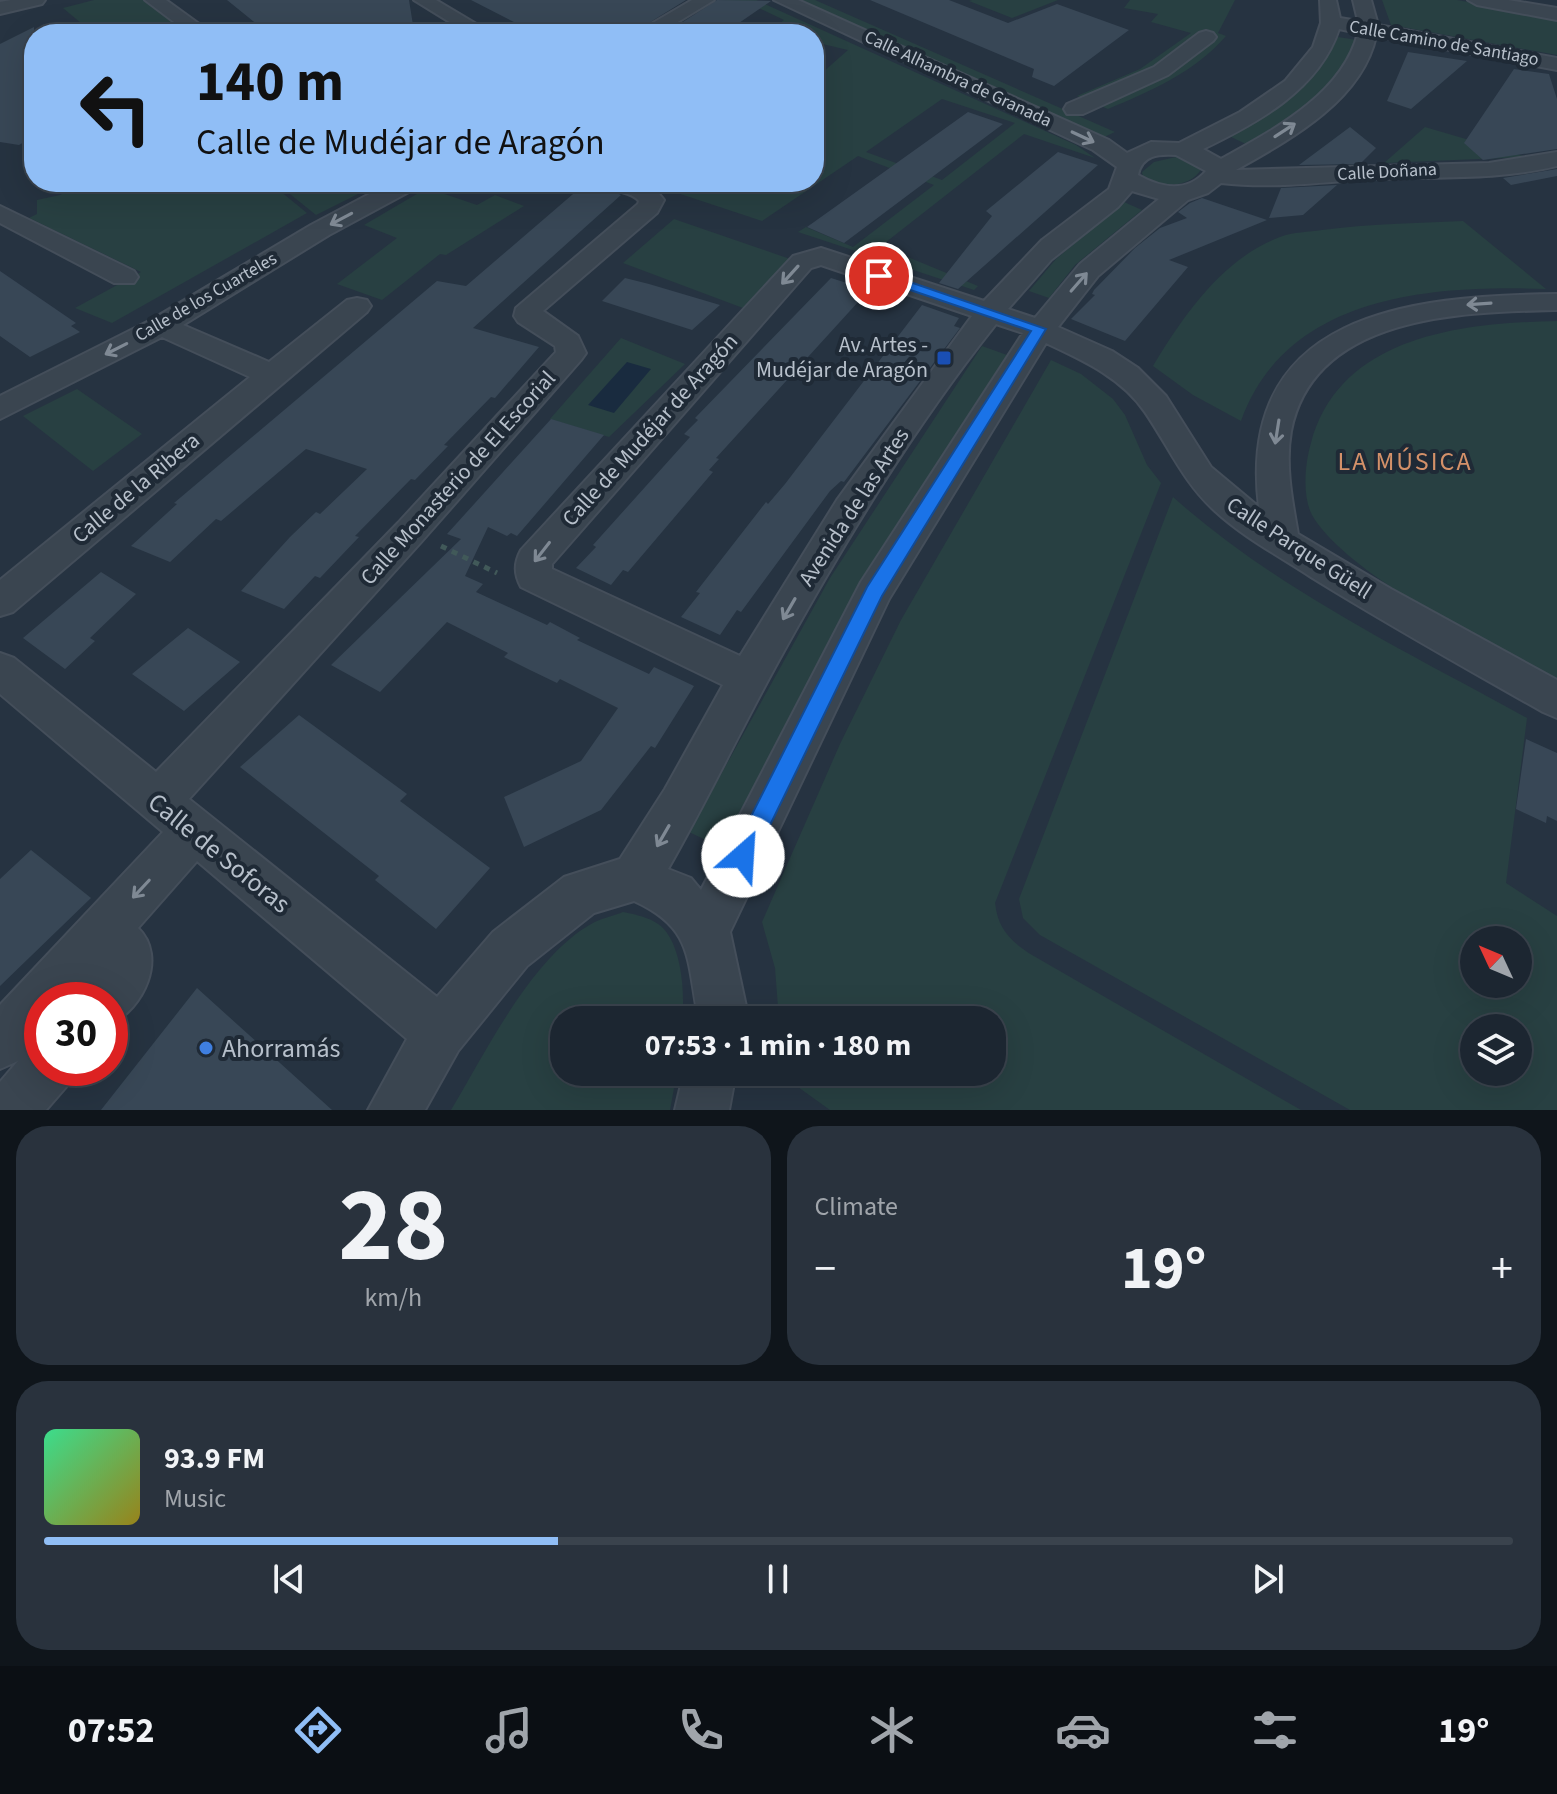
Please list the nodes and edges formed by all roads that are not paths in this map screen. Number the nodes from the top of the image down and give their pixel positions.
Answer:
1 (36, 0) edge
2 (154, 0) edge
3 (423, 0) edge
4 (679, 0) edge
5 (705, 0) edge
6 (783, 0) edge
7 (825, 0) edge
8 (1328, 0) edge
9 (1362, 0) edge
10 (1477, 0) edge
11 (0, 8) edge
12 (1557, 14) edge
13 (1331, 22) junction
14 (189, 24) edge
15 (465, 24) edge
16 (655, 24) edge
17 (662, 24) edge
18 (1369, 29) junction
19 (1206, 37) dead end
20 (1557, 64) edge
21 (1004, 77) dead end
22 (1104, 121) dead end
23 (1133, 134) dead end
24 (1173, 149) junction
25 (1557, 159) edge
26 (1128, 172) junction
27 (1217, 172) junction
28 (391, 192) edge
29 (641, 192) edge
30 (1180, 194) junction
31 (0, 213) edge
32 (124, 277) dead end
33 (1557, 302) edge
34 (357, 306) dead end
35 (992, 314) junction
36 (161, 326) junction
37 (1039, 329) junction
38 (272, 375) junction
39 (0, 409) edge
40 (1199, 475) junction
41 (1272, 483) junction
42 (1282, 541) junction
43 (0, 601) edge
44 (0, 670) edge
45 (748, 678) junction
46 (1557, 700) edge
47 (157, 802) junction
48 (194, 832) junction
49 (635, 878) junction
50 (104, 930) junction
51 (706, 930) junction
52 (122, 982) edge
53 (721, 1006) edge
54 (440, 1033) junction
55 (0, 1043) edge
56 (32, 1086) edge
57 (11, 1110) edge
58 (395, 1110) edge

1 - 11 street
2 - 14 street
3 - 15 street
4 - 16 street
5 - 17 street
6 -> 26 street, Calle Alhambra de Granada
7 - 21 street, Calle Alhambra de Granada
8 - 13 street
9 - 18 street
10 - 12 street
13 - 18 street, Calle Camino de Santiago
13 - 24 street
18 - 20 street, Calle Camino de Santiago
27 -> 18 street
19 - 22 street, Calle Alhambra de Granada
23 - 24 street
24 - 26 street
24 - 27 street
25 - 27 street, Calle Doñana
26 - 30 street, Calle Alhambra de Granada
26 - 35 street, Avenida de las Artes
27 - 30 street
28 -> 36 street, Calle de los Cuarteles
29 - 47 street, Calle Monasterio de El Escorial
37 -> 30 street
31 - 32 street
33 -> 41 street
34 - 38 street, Calle de la Ribera
35 - 37 street, Calle de Mudéjar de Aragón
35 -> 45 street, Avenida de las Artes
35 -> 45 street, Calle de Mudéjar de Aragón
36 - 38 street
36 -> 39 street, Calle de los Cuarteles
37 - 40 street, Calle Parque Güell
37 - 51 street
38 - 43 street, Calle de la Ribera
40 - 41 street
40 - 42 street, Calle Parque Güell
41 - 42 street
42 - 46 street, Calle Parque Güell
44 - 47 street, Calle de Soforas
45 -> 49 street, Avenida de las Artes
47 - 48 street, Calle de Soforas
48 -> 50 street
48 - 54 street, Calle de Soforas
49 - 51 street
49 - 54 street
50 - 52 street
50 - 55 street
51 - 53 street
54 - 58 street
56 - 57 street

